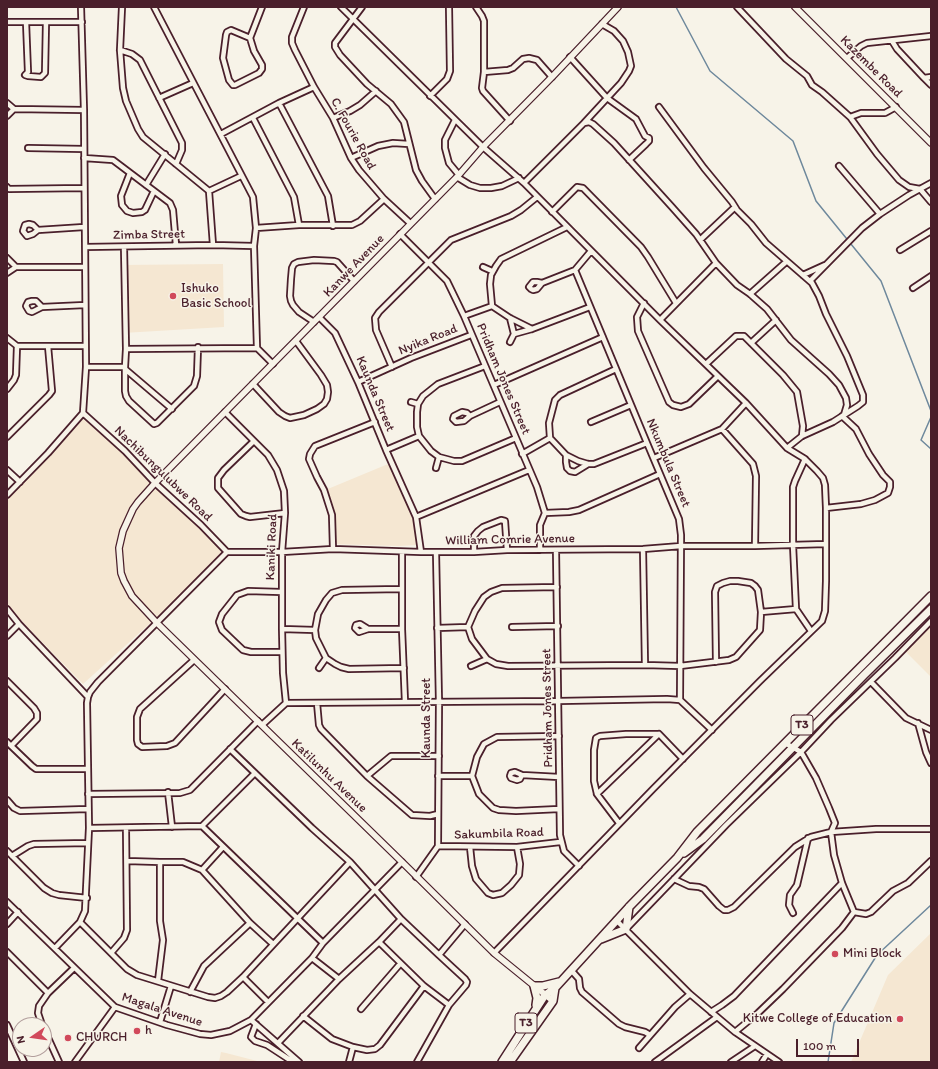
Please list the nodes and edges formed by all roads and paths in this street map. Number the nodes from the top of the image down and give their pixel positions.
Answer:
1 (81, 7) edge
2 (122, 7) edge
3 (154, 7) edge
4 (262, 7) edge
5 (304, 7) edge
6 (341, 7) edge
7 (362, 7) edge
8 (449, 7) edge
9 (476, 7) edge
10 (618, 7) edge
11 (737, 7) edge
12 (795, 7) edge
13 (352, 18) junction
14 (7, 22) edge
15 (26, 22) junction
16 (46, 22) junction
17 (82, 22) junction
18 (602, 24) junction
19 (931, 36) edge
20 (250, 38) junction
21 (892, 41) junction
22 (120, 50) junction
23 (570, 57) junction
24 (847, 58) junction
25 (484, 72) junction
26 (931, 77) edge
27 (552, 78) junction
28 (924, 78) junction
29 (193, 83) junction
30 (931, 85) edge
31 (314, 87) junction
32 (376, 91) junction
33 (430, 96) junction
34 (159, 98) junction
35 (606, 98) junction
36 (7, 103) edge
37 (279, 103) junction
38 (659, 107) dead end
39 (896, 107) junction
40 (14, 109) junction
41 (84, 110) junction
42 (7, 116) edge
43 (850, 117) junction
44 (253, 118) junction
45 (332, 118) junction
46 (456, 120) junction
47 (510, 121) junction
48 (584, 123) junction
49 (221, 134) junction
50 (931, 143) edge
51 (409, 144) junction
52 (483, 147) junction
53 (28, 148) dead end
54 (84, 149) junction
55 (165, 154) junction
56 (84, 158) junction
57 (352, 158) junction
58 (629, 160) junction
59 (176, 164) junction
60 (839, 166) dead end
61 (130, 173) junction
62 (241, 176) junction
63 (458, 176) junction
64 (519, 178) junction
65 (524, 183) junction
66 (931, 183) edge
67 (146, 186) junction
68 (84, 188) junction
69 (920, 188) junction
70 (8, 189) edge
71 (154, 191) junction
72 (209, 191) junction
73 (537, 196) junction
74 (384, 199) junction
75 (435, 199) junction
76 (931, 202) edge
77 (735, 207) junction
78 (552, 212) junction
79 (880, 214) junction
80 (410, 223) junction
81 (299, 226) junction
82 (333, 226) junction
83 (84, 227) junction
84 (567, 227) junction
85 (256, 228) junction
86 (38, 230) dead end
87 (931, 231) edge
88 (400, 234) junction
89 (700, 240) junction
90 (213, 244) junction
91 (176, 246) junction
92 (254, 246) junction
93 (124, 247) junction
94 (85, 248) junction
95 (591, 250) junction
96 (900, 250) dead end
97 (7, 258) edge
98 (428, 262) junction
99 (786, 262) junction
100 (828, 263) junction
101 (716, 264) junction
102 (16, 267) junction
103 (85, 267) junction
104 (482, 267) dead end
105 (575, 270) junction
106 (492, 271) junction
107 (7, 274) edge
108 (803, 275) junction
109 (931, 276) edge
110 (354, 281) junction
111 (810, 281) junction
112 (542, 283) dead end
113 (913, 288) dead end
114 (750, 294) junction
115 (644, 303) junction
116 (676, 303) junction
117 (85, 305) junction
118 (492, 306) junction
119 (42, 307) dead end
120 (590, 307) junction
121 (464, 316) junction
122 (320, 317) junction
123 (510, 318) junction
124 (660, 320) junction
125 (776, 320) junction
126 (314, 322) junction
127 (532, 329) junction
128 (514, 334) junction
129 (471, 335) junction
130 (603, 337) junction
131 (7, 338) edge
132 (296, 341) junction
133 (510, 342) dead end
134 (751, 343) junction
135 (17, 346) junction
136 (48, 346) junction
137 (85, 346) junction
138 (198, 347) junction
139 (257, 348) junction
140 (126, 349) junction
141 (273, 364) junction
142 (706, 364) junction
143 (485, 366) junction
144 (86, 367) junction
145 (392, 367) junction
146 (125, 368) junction
147 (616, 369) junction
148 (718, 376) junction
149 (358, 382) junction
150 (253, 384) junction
151 (494, 385) junction
152 (7, 389) edge
153 (411, 402) dead end
154 (500, 402) junction
155 (746, 403) junction
156 (418, 404) junction
157 (631, 405) junction
158 (172, 409) junction
159 (225, 412) junction
160 (83, 413) junction
161 (843, 415) junction
162 (470, 416) dead end
163 (375, 422) junction
164 (592, 422) dead end
165 (722, 428) junction
166 (419, 436) junction
167 (802, 436) junction
168 (7, 437) edge
169 (516, 438) junction
170 (550, 438) junction
171 (254, 441) junction
172 (647, 443) junction
173 (787, 448) junction
174 (386, 450) junction
175 (522, 454) junction
176 (566, 455) junction
177 (439, 457) junction
178 (654, 458) junction
179 (804, 459) junction
180 (588, 464) junction
181 (436, 468) dead end
182 (7, 470) edge
183 (529, 470) junction
184 (660, 474) junction
185 (20, 482) junction
186 (155, 483) junction
187 (7, 495) edge
188 (826, 508) junction
189 (285, 513) junction
190 (545, 513) junction
191 (416, 517) junction
192 (826, 544) junction
193 (792, 545) junction
194 (681, 546) junction
195 (755, 546) junction
196 (119, 548) joint
197 (333, 549) junction
198 (507, 550) junction
199 (540, 550) junction
200 (556, 550) junction
201 (642, 550) junction
202 (227, 552) junction
203 (282, 552) junction
204 (402, 552) junction
205 (421, 552) junction
206 (436, 552) junction
207 (474, 552) junction
208 (557, 587) junction
209 (401, 589) junction
210 (281, 592) junction
211 (931, 596) edge
212 (7, 609) edge
213 (796, 609) junction
214 (931, 609) edge
215 (761, 612) junction
216 (931, 621) edge
217 (19, 624) junction
218 (157, 624) junction
219 (558, 626) junction
220 (468, 627) junction
221 (512, 627) dead end
222 (368, 628) dead end
223 (437, 628) junction
224 (282, 629) junction
225 (402, 629) junction
226 (315, 630) junction
227 (810, 632) junction
228 (7, 636) edge
229 (282, 652) junction
230 (326, 658) junction
231 (194, 660) junction
232 (488, 660) junction
233 (716, 662) junction
234 (558, 665) junction
235 (645, 665) junction
236 (471, 666) dead end
237 (680, 666) junction
238 (318, 668) dead end
239 (404, 668) junction
240 (7, 681) edge
241 (871, 682) junction
242 (225, 689) junction
243 (88, 697) junction
244 (680, 700) junction
245 (405, 702) junction
246 (439, 702) junction
247 (559, 702) junction
248 (286, 703) junction
249 (317, 703) junction
250 (260, 723) junction
251 (918, 723) junction
252 (712, 730) junction
253 (931, 730) edge
254 (659, 734) junction
255 (559, 736) junction
256 (785, 743) junction
257 (9, 744) edge
258 (793, 747) junction
259 (230, 749) junction
260 (801, 752) junction
261 (439, 756) junction
262 (683, 759) junction
263 (931, 763) edge
264 (88, 769) junction
265 (255, 773) junction
266 (522, 775) dead end
267 (367, 776) junction
268 (438, 776) junction
269 (472, 776) junction
270 (559, 777) junction
271 (168, 792) junction
272 (88, 794) junction
273 (597, 794) junction
274 (7, 800) edge
275 (88, 809) junction
276 (559, 809) junction
277 (438, 814) junction
278 (619, 823) junction
279 (202, 826) junction
280 (172, 827) junction
281 (89, 828) junction
282 (126, 828) junction
283 (931, 829) edge
284 (831, 832) junction
285 (808, 838) junction
286 (560, 842) junction
287 (88, 843) junction
288 (438, 846) junction
289 (223, 847) junction
290 (470, 847) junction
291 (517, 847) junction
292 (7, 851) edge
293 (12, 856) junction
294 (677, 858) junction
295 (931, 861) edge
296 (127, 862) junction
297 (160, 862) junction
298 (350, 862) junction
299 (402, 862) junction
300 (579, 866) junction
301 (202, 870) junction
302 (416, 876) junction
303 (674, 879) junction
304 (842, 883) junction
305 (375, 890) junction
306 (86, 898) junction
307 (7, 902) edge
308 (628, 907) junction
309 (18, 912) junction
310 (854, 912) junction
311 (793, 913) dead end
312 (298, 919) junction
313 (401, 919) junction
314 (616, 920) junction
315 (80, 922) junction
316 (250, 923) junction
317 (7, 924) edge
318 (465, 924) junction
319 (626, 929) junction
320 (599, 939) junction
321 (379, 942) junction
322 (323, 943) junction
323 (273, 944) junction
324 (55, 948) junction
325 (7, 952) edge
326 (111, 953) junction
327 (494, 954) junction
328 (440, 955) junction
329 (312, 958) junction
330 (400, 964) junction
331 (74, 968) junction
332 (570, 970) junction
333 (243, 977) junction
334 (339, 979) junction
335 (158, 981) junction
336 (560, 982) junction
337 (171, 986) junction
338 (424, 986) junction
339 (534, 986) junction
340 (555, 988) junction
341 (190, 992) junction
342 (48, 993) junction
343 (690, 994) junction
344 (545, 995) junction
345 (553, 1001) junction
346 (268, 1002) junction
347 (449, 1004) junction
348 (114, 1007) junction
349 (361, 1008) dead end
350 (536, 1008) junction
351 (711, 1012) junction
352 (303, 1016) junction
353 (39, 1017) edge
354 (717, 1017) junction
355 (251, 1020) junction
356 (160, 1022) junction
357 (256, 1024) junction
358 (7, 1025) edge
359 (735, 1032) junction
360 (650, 1035) junction
361 (278, 1042) junction
362 (754, 1046) junction
363 (52, 1047) edge
364 (353, 1047) junction
365 (639, 1048) dead end
366 (767, 1054) junction
367 (24, 1062) edge
368 (59, 1062) edge
369 (75, 1062) edge
370 (293, 1062) edge
371 (299, 1062) edge
372 (349, 1062) edge
373 (417, 1062) edge
374 (502, 1062) edge
375 (510, 1062) edge
376 (654, 1062) edge
377 (730, 1062) edge
378 (762, 1062) edge
379 (778, 1062) edge

1 - 17 street
2 - 22 street
3 - 29 street
4 - 20 street
5 - 31 street, C. Fourie Road
6 - 13 street
7 - 13 street
8 - 33 street
9 - 25 street
10 - 18 main road, Kanwe Avenue
11 - 43 street
12 - 24 main road, Kazembe Road
13 - 32 street
13 - 33 street
14 - 15 street
15 - 16 street
15 - 16 street
16 - 17 street
17 - 41 street
18 - 23 main road, Kanwe Avenue
18 - 35 street
19 - 21 street
20 - 20 street
21 - 24 street
21 - 28 street
22 - 34 street
22 - 55 street
23 - 27 main road, Kanwe Avenue
23 - 35 street
24 - 39 main road, Kazembe Road
25 - 27 street
25 - 47 street
26 - 28 street
27 - 47 main road, Kanwe Avenue
28 - 30 street
29 - 34 street
29 - 49 street
31 - 37 street
31 - 45 street, C. Fourie Road
32 - 45 street
32 - 51 street
33 - 46 street
34 - 59 street
35 - 48 street
35 - 58 street
36 - 40 street
37 - 44 street
37 - 82 street
38 - 77 street
39 - 43 street
39 - 50 main road, Kazembe Road
40 - 41 street
40 - 42 street
41 - 54 street
43 - 69 street
44 - 49 street
44 - 81 street
45 - 57 street, C. Fourie Road
46 - 52 street
46 - 63 street
47 - 52 main road, Kanwe Avenue
48 - 58 street
48 - 65 street
49 - 62 street
51 - 57 street
51 - 75 street
52 - 63 main road, Kanwe Avenue
52 - 64 street
53 - 54 street
54 - 56 street
55 - 59 street
55 - 67 street
56 - 61 street
56 - 68 street
57 - 74 street, C. Fourie Road
58 - 89 street
59 - 72 street
60 - 79 street
61 - 67 street
61 - 71 street
62 - 72 street
62 - 85 street
63 - 64 street
63 - 75 main road, Kanwe Avenue
64 - 65 street
65 - 73 street
66 - 69 street
67 - 71 street
68 - 70 street
68 - 83 street
69 - 76 street
69 - 79 street
71 - 91 street
72 - 90 street
73 - 78 street
73 - 98 street
74 - 80 street, C. Fourie Road
74 - 82 street
75 - 80 main road, Kanwe Avenue
77 - 89 street
77 - 99 street
78 - 84 street
78 - 116 street
79 - 100 street
80 - 88 main road, Kanwe Avenue
81 - 82 street
81 - 85 street
83 - 86 street
83 - 94 street
84 - 95 street
84 - 106 street
85 - 92 street
87 - 96 street
88 - 98 street, Pridham Jones Street
88 - 110 main road, Kanwe Avenue
89 - 101 street
90 - 91 street, Zimba Street
90 - 92 street, Zimba Street
91 - 93 street, Zimba Street
92 - 139 street
93 - 94 street, Zimba Street
93 - 140 street
94 - 103 street
95 - 105 street
95 - 115 street
97 - 102 street
98 - 121 street, Pridham Jones Street
98 - 145 street
99 - 108 street
99 - 114 street
100 - 108 street
100 - 111 street
101 - 114 street
101 - 116 street
102 - 103 street
102 - 107 street
103 - 117 street
104 - 106 street
105 - 112 street
105 - 120 street, Nkumbula Street
106 - 118 street
108 - 111 street
109 - 113 street
110 - 122 main road, Kanwe Avenue
110 - 126 street
111 - 161 street
114 - 125 street
115 - 124 street
115 - 148 street
116 - 124 street
117 - 119 street
117 - 137 street
118 - 121 street
118 - 123 street
120 - 127 street
120 - 130 street, Nkumbula Street
121 - 129 street, Pridham Jones Street
122 - 126 main road, Kanwe Avenue
122 - 149 street, Kaunda Street
123 - 127 street
123 - 128 street
124 - 142 street
125 - 134 street
125 - 161 street
126 - 132 main road, Kanwe Avenue
127 - 128 street
128 - 133 street
129 - 143 street, Pridham Jones Street
129 - 145 street, Nyika Road
130 - 147 street, Nkumbula Street
130 - 151 street
131 - 135 street
132 - 141 main road, Kanwe Avenue
132 - 150 street
134 - 142 street
134 - 167 street
135 - 136 street
135 - 152 street
136 - 137 street
136 - 168 street
137 - 144 street
138 - 139 street
138 - 140 street
138 - 158 street
139 - 141 street
140 - 146 street
141 - 150 main road, Kanwe Avenue
142 - 148 street
143 - 151 street, Pridham Jones Street
143 - 156 street
144 - 146 street
144 - 160 street
145 - 149 street, Nyika Road
146 - 158 street
146 - 158 street
147 - 157 street, Nkumbula Street
147 - 170 street
148 - 155 street
149 - 163 street, Kaunda Street
150 - 159 main road, Kanwe Avenue
151 - 154 street, Pridham Jones Street
153 - 156 street
154 - 162 street
154 - 169 street, Pridham Jones Street
155 - 165 street
155 - 173 street
156 - 166 street
157 - 164 street
157 - 172 street, Nkumbula Street
159 - 171 street, Kaniki Road
159 - 186 main road, Kanwe Avenue
160 - 185 street
160 - 186 street, Nachibungulubwe Road
161 - 167 street
161 - 188 street
163 - 174 street, Kaunda Street
163 - 197 street
165 - 178 street
165 - 195 street
166 - 174 street
166 - 177 street
167 - 173 street
169 - 175 street, Pridham Jones Street
169 - 177 street
170 - 175 street
170 - 176 street
171 - 189 street, Kaniki Road
171 - 189 street
172 - 178 street, Nkumbula Street
172 - 180 street
173 - 179 street
174 - 191 street, Kaunda Street
175 - 183 street, Pridham Jones Street
176 - 180 street
176 - 180 street
177 - 181 street
178 - 184 street, Nkumbula Street
179 - 188 street
179 - 193 street
182 - 185 street
183 - 190 street, Pridham Jones Street
183 - 191 street
184 - 190 street
184 - 194 street, Nkumbula Street
185 - 187 street
186 - 196 main road, Kanwe Avenue
186 - 202 street, Nachibungulubwe Road
188 - 192 street
189 - 203 street, Kaniki Road
190 - 199 street
191 - 205 street, Kaunda Street
192 - 193 street, William Comrie Avenue
192 - 227 street
193 - 195 street, William Comrie Avenue
193 - 213 street
194 - 195 street, William Comrie Avenue
194 - 201 street, William Comrie Avenue
194 - 237 street, Nkumbula Street
196 - 218 main road, Katilunhu Avenue
197 - 203 street, William Comrie Avenue
197 - 204 street, William Comrie Avenue
198 - 199 street, William Comrie Avenue
198 - 207 street, William Comrie Avenue
198 - 207 street
199 - 200 street, William Comrie Avenue
200 - 201 street, William Comrie Avenue
200 - 208 street, Pridham Jones Street
201 - 235 street
202 - 203 street, William Comrie Avenue
202 - 218 street
203 - 210 street, Kaniki Road
204 - 205 street, William Comrie Avenue
204 - 209 street
205 - 206 street, William Comrie Avenue
206 - 207 street, William Comrie Avenue
206 - 223 street, Kaunda Street
208 - 219 street, Pridham Jones Street
208 - 220 street
209 - 225 street
209 - 226 street
210 - 224 street, Kaniki Road
210 - 229 street
211 - 256 highway, T3
212 - 217 street
213 - 215 street
213 - 227 street
214 - 258 highway, T3
215 - 233 street
215 - 233 street
216 - 241 street
217 - 228 street
217 - 243 street
218 - 231 main road, Katilunhu Avenue
218 - 243 street
219 - 221 street
219 - 234 street, Pridham Jones Street
220 - 223 street
220 - 232 street
222 - 225 street
223 - 246 street, Kaunda Street
224 - 226 street
224 - 229 street, Kaniki Road
225 - 239 street
226 - 230 street
227 - 252 street
229 - 248 street, Kaniki Road
230 - 238 street
230 - 239 street
231 - 242 main road, Katilunhu Avenue
231 - 242 street
232 - 234 street
232 - 236 street
233 - 237 street
234 - 235 street
234 - 247 street, Pridham Jones Street
235 - 237 street
237 - 244 street, Nkumbula Street
239 - 245 street
240 - 257 street
241 - 251 street
241 - 260 street
242 - 250 main road, Katilunhu Avenue
243 - 264 street
244 - 247 street
244 - 252 street
245 - 246 street
245 - 249 street
246 - 247 street
246 - 261 street, Kaunda Street
247 - 255 street, Pridham Jones Street
248 - 249 street
248 - 250 street
249 - 267 street
250 - 259 street
250 - 299 main road, Katilunhu Avenue
251 - 253 street
251 - 263 street
252 - 262 street
254 - 262 street
254 - 273 street
254 - 273 street
255 - 269 street
255 - 270 street, Pridham Jones Street
256 - 258 street
256 - 294 highway, T3
257 - 264 street
258 - 260 street
258 - 294 highway, T3
259 - 265 street
259 - 271 street
260 - 284 street
260 - 303 street
261 - 267 street
261 - 268 street, Kaunda Street
262 - 278 street
264 - 272 street
265 - 279 street
265 - 298 street
266 - 270 street
267 - 277 street
268 - 269 street
268 - 277 street, Kaunda Street
269 - 276 street
270 - 276 street, Pridham Jones Street
271 - 272 street
271 - 280 street
272 - 275 street
273 - 278 street
274 - 275 street
275 - 281 street
276 - 286 street, Pridham Jones Street
277 - 288 street, Kaunda Street
278 - 300 street
279 - 280 street
279 - 289 street
280 - 282 street
281 - 282 street
281 - 287 street
282 - 296 street
283 - 284 street
284 - 285 street
284 - 304 street
285 - 303 street
285 - 311 street
286 - 291 street, Sakumbila Road
286 - 300 street
287 - 293 street
287 - 306 street
288 - 290 street, Sakumbila Road
288 - 302 street
289 - 301 street
289 - 312 street
290 - 291 street, Sakumbila Road
290 - 291 street
292 - 293 street
293 - 306 street
294 - 308 highway, T3
295 - 310 street
296 - 297 street
296 - 326 street
297 - 301 street
297 - 335 street
298 - 305 street
298 - 312 street
299 - 302 main road, Katilunhu Avenue
299 - 305 street, Magala Avenue
300 - 327 street
301 - 316 street
302 - 318 main road, Katilunhu Avenue
303 - 319 street
304 - 310 street
304 - 351 street
305 - 313 street
305 - 322 street, Magala Avenue
306 - 315 street
307 - 309 street, Magala Avenue
308 - 314 highway, T3
308 - 319 highway
309 - 317 street
309 - 324 street, Magala Avenue
310 - 359 street
312 - 322 street
312 - 323 street
313 - 321 street
313 - 328 street
314 - 319 street
314 - 320 highway, T3
315 - 324 street
315 - 326 street
316 - 323 street
316 - 341 street
318 - 327 main road, Katilunhu Avenue
318 - 328 street
319 - 320 highway
319 - 343 street
320 - 332 highway, T3
321 - 330 street
321 - 334 street
322 - 329 street, Magala Avenue
323 - 333 street
324 - 331 street, Magala Avenue
325 - 342 street
326 - 335 street
327 - 339 main road, Katilunhu Avenue
328 - 347 street
329 - 334 street
329 - 346 street, Magala Avenue
330 - 338 street
330 - 349 street
331 - 342 street
331 - 348 street, Magala Avenue
332 - 336 highway, T3
332 - 360 street
333 - 341 street
333 - 346 street
334 - 352 street
335 - 337 street
336 - 339 highway
336 - 340 highway, T3
337 - 341 street
337 - 356 street
338 - 347 street
338 - 364 street
339 - 344 main road, Katilunhu Avenue
339 - 350 highway
340 - 344 highway, T3
340 - 345 highway, T3
342 - 353 street
343 - 351 street
343 - 360 street
344 - 345 main road, Katilunhu Avenue
344 - 350 highway, T3
345 - 375 highway, T3
346 - 355 street, Magala Avenue
347 - 373 street
348 - 356 street, Magala Avenue
348 - 369 street
350 - 374 highway, T3
351 - 354 street
352 - 361 street
352 - 364 street
354 - 359 street
354 - 376 street
355 - 356 street, Magala Avenue
355 - 357 street
357 - 361 street
357 - 370 street
358 - 367 street
359 - 362 street
360 - 365 street
361 - 371 street
362 - 366 street
362 - 377 street
363 - 368 street
364 - 372 street
366 - 378 street
366 - 379 street

